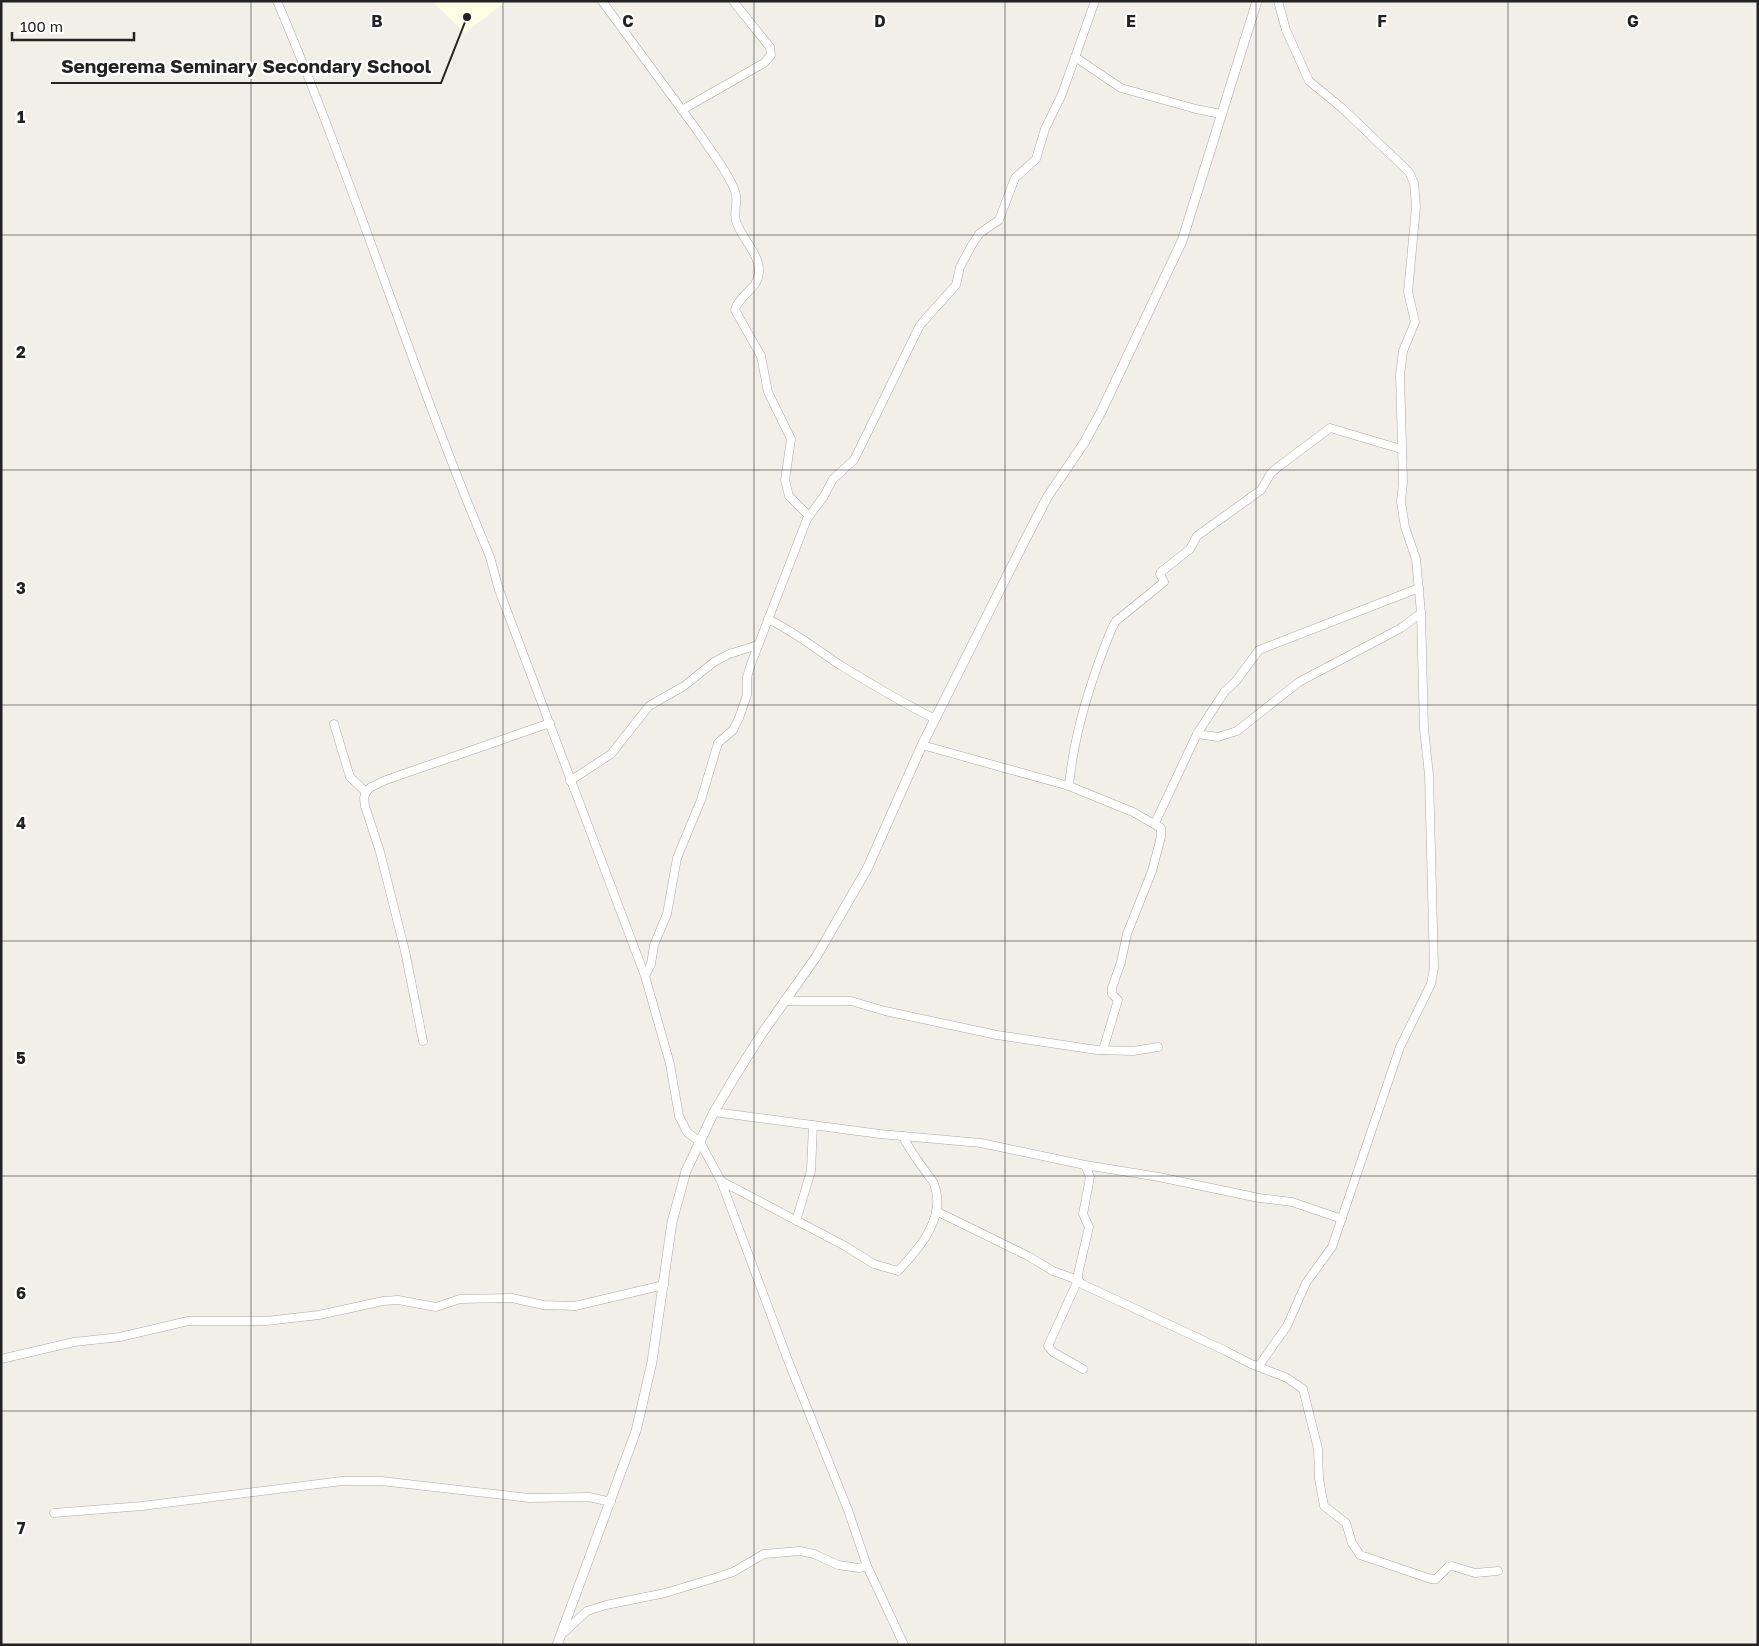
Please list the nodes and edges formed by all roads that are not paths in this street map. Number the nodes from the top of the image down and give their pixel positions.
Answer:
1 (277, 1) edge
2 (602, 1) edge
3 (733, 1) edge
4 (1096, 1) edge
5 (1257, 1) edge
6 (1278, 1) edge
7 (1075, 56) junction
8 (682, 110) junction
9 (1221, 114) junction
10 (1401, 449) junction
11 (809, 516) junction
12 (1419, 588) junction
13 (1421, 613) junction
14 (768, 619) junction
15 (758, 645) junction
16 (935, 718) junction
17 (550, 722) junction
18 (334, 724) dead end
19 (1197, 734) junction
20 (922, 745) junction
21 (570, 781) junction
22 (1069, 786) junction
23 (366, 792) junction
24 (1155, 823) junction
25 (645, 976) junction
26 (784, 1001) junction
27 (423, 1041) dead end
28 (1158, 1047) dead end
29 (1103, 1050) junction
30 (714, 1112) junction
31 (813, 1125) junction
32 (903, 1136) junction
33 (700, 1142) junction
34 (1085, 1165) junction
35 (721, 1181) junction
36 (936, 1211) junction
37 (1342, 1219) junction
38 (796, 1221) junction
39 (1078, 1280) junction
40 (664, 1285) junction
41 (1, 1359) edge
42 (1258, 1367) junction
43 (1083, 1369) dead end
44 (612, 1502) junction
45 (54, 1513) dead end
46 (867, 1566) junction
47 (1498, 1571) dead end
48 (561, 1635) junction
49 (558, 1645) edge
50 (904, 1645) edge

1 - 17 street
2 - 8 street
3 - 8 street
4 - 7 street
5 - 9 street
6 - 10 street
7 - 9 street
7 - 11 street
8 - 11 street
9 - 16 street
10 - 12 street
10 - 22 street
11 - 14 street
12 - 13 street
12 - 19 street
13 - 19 street
13 - 37 street
14 - 15 street
14 - 16 street
15 - 21 street
15 - 25 street
16 - 20 street
17 - 21 street
17 - 23 street
18 - 23 street
19 - 24 street
20 - 22 street
20 - 26 street
21 - 25 street
22 - 24 street
23 - 27 street
24 - 29 street
25 - 33 street
26 - 29 street
26 - 30 street
28 - 29 street
30 - 31 street
30 - 33 street
31 - 32 street
31 - 38 street
32 - 34 street
32 - 36 street
33 - 35 street
33 - 40 street
34 - 37 street
34 - 39 street
35 - 38 street
35 - 46 street
36 - 38 street
36 - 39 street
37 - 42 street
39 - 42 street
39 - 43 street
40 - 41 street
40 - 44 street
42 - 47 street
44 - 45 street
44 - 48 street
46 - 48 street
46 - 50 street
48 - 49 street

